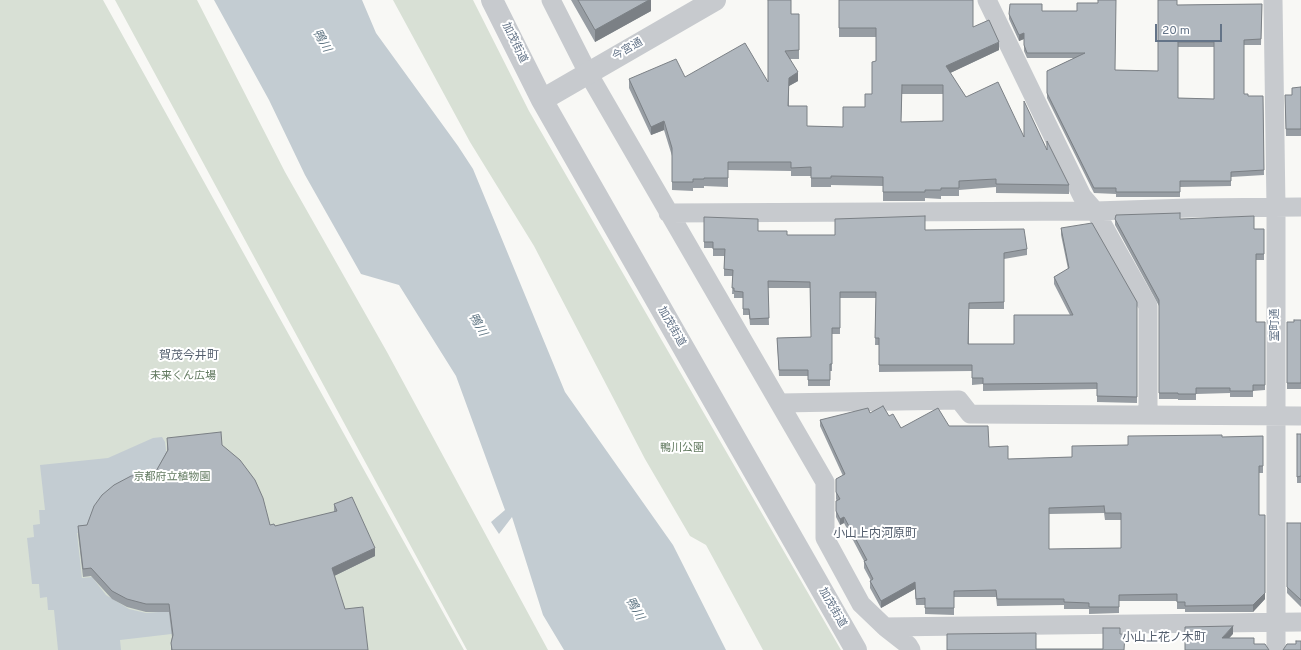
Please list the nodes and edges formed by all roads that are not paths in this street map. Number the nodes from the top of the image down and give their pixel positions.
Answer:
1 (492, 0) edge
2 (551, 0) edge
3 (715, 0) edge
4 (987, 0) edge
5 (1273, 0) edge
6 (588, 73) junction
7 (542, 100) junction
8 (1276, 207) junction
9 (1301, 207) edge
10 (1095, 211) junction
11 (668, 212) junction
12 (780, 403) junction
13 (1148, 415) junction
14 (1276, 416) junction
15 (1301, 416) edge
16 (1276, 622) junction
17 (1301, 622) edge
18 (884, 627) junction
19 (856, 650) edge
20 (911, 650) edge
21 (1276, 650) edge

1 - 7 street, 加茂街道
2 - 6 street
3 - 6 street, 今宮通
4 - 10 street
5 - 8 street, 室町通
6 - 7 street, 今宮通
6 - 11 street
7 - 19 street, 加茂街道
8 - 9 street
8 - 10 street
8 - 14 street, 室町通
10 - 11 street
10 - 13 street
11 - 12 street
12 - 13 street
12 - 18 street
13 - 14 street
14 - 15 street
14 - 16 street, 室町通
16 - 17 street
16 - 18 street
16 - 21 street, 室町通
18 - 20 street

